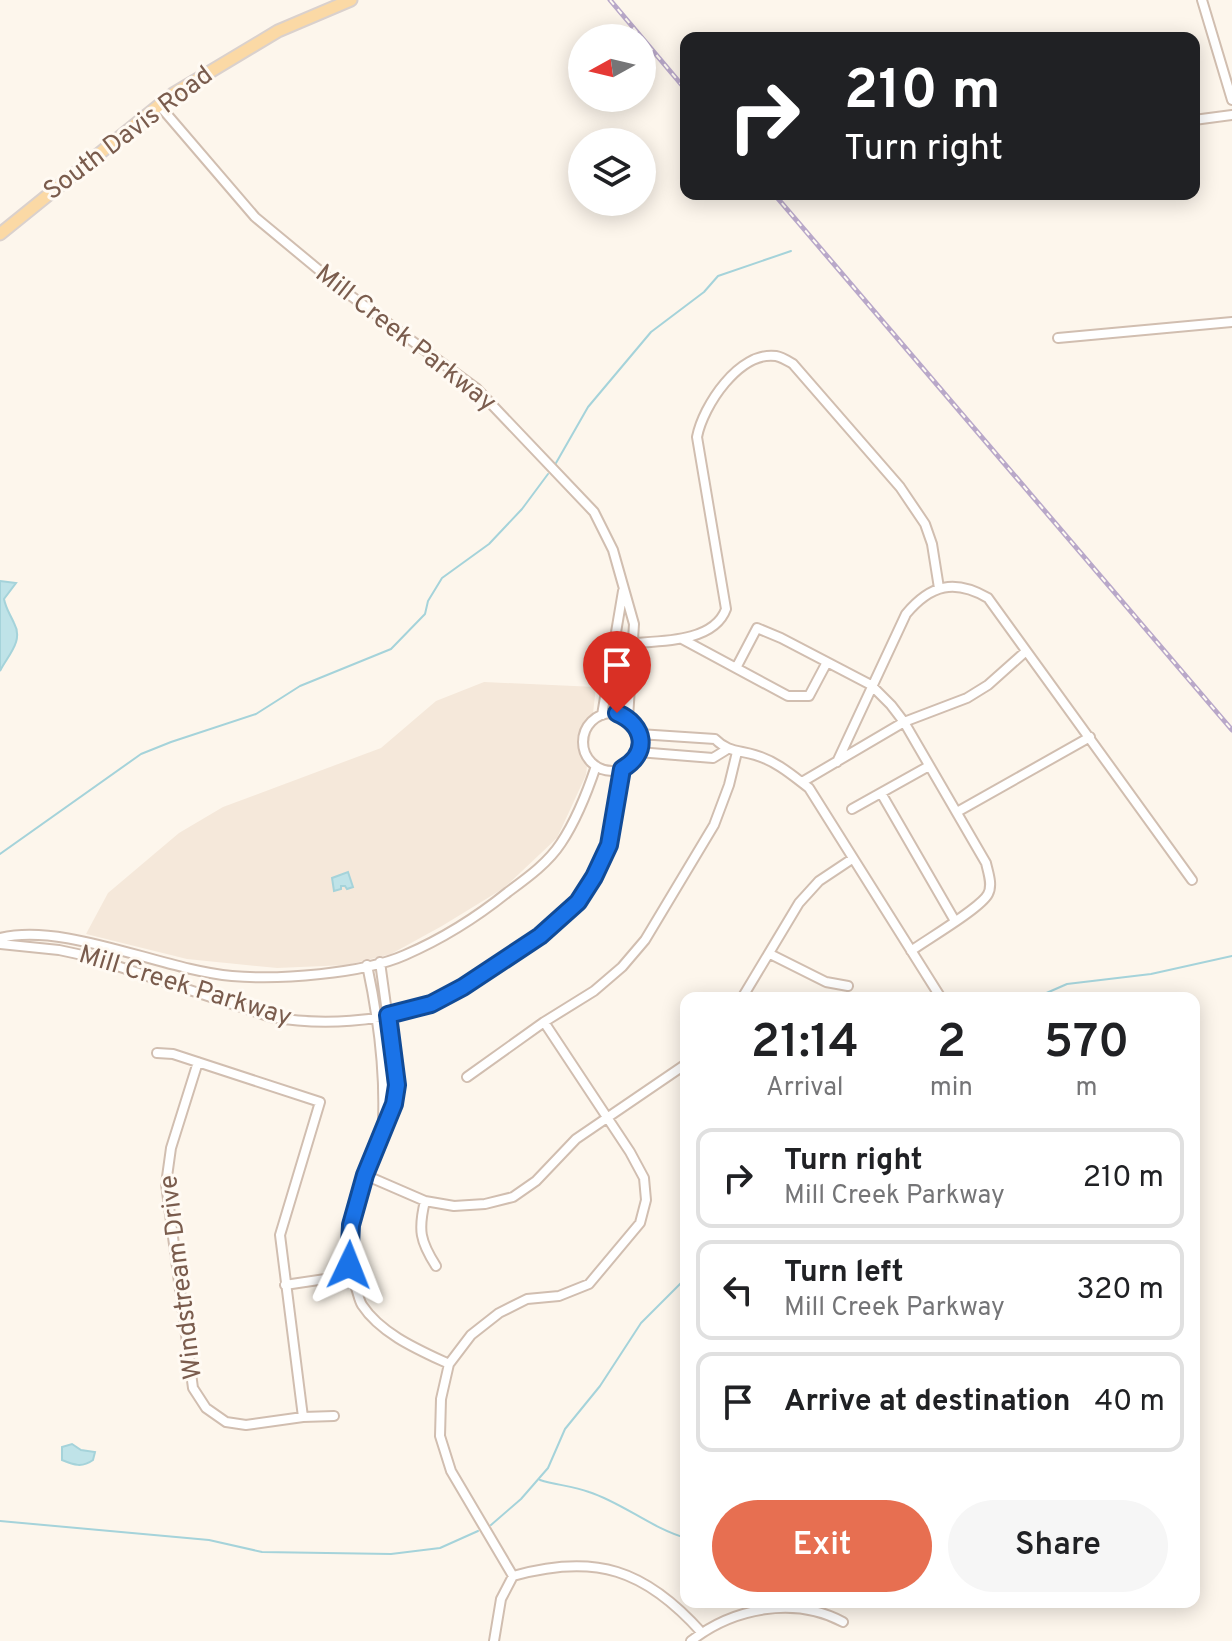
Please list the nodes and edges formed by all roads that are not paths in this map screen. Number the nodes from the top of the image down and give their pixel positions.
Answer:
1 (351, 0) edge
2 (1202, 0) edge
3 (1232, 100) edge
4 (159, 105) junction
5 (1232, 115) edge
6 (1200, 119) edge
7 (0, 234) edge
8 (1232, 322) edge
9 (1058, 338) dead end
10 (939, 588) junction
11 (623, 590) junction
12 (682, 639) junction
13 (633, 643) junction
14 (1025, 652) junction
15 (826, 664) junction
16 (736, 668) junction
17 (871, 685) junction
18 (602, 715) junction
19 (628, 718) junction
20 (904, 722) junction
21 (639, 734) junction
22 (1090, 737) junction
23 (726, 750) junction
24 (638, 752) junction
25 (737, 752) junction
26 (837, 762) junction
27 (596, 766) junction
28 (929, 766) junction
29 (622, 769) junction
30 (802, 782) junction
31 (881, 793) junction
32 (852, 809) dead end
33 (957, 812) junction
34 (852, 859) junction
35 (1192, 880) dead end
36 (955, 921) junction
37 (0, 941) edge
38 (911, 951) junction
39 (770, 954) junction
40 (380, 962) junction
41 (367, 965) junction
42 (848, 986) dead end
43 (746, 992) edge
44 (937, 992) edge
45 (388, 1015) junction
46 (376, 1017) junction
47 (544, 1022) junction
48 (157, 1053) dead end
49 (198, 1062) junction
50 (680, 1068) edge
51 (467, 1077) dead end
52 (607, 1118) junction
53 (383, 1126) junction
54 (365, 1175) junction
55 (425, 1201) junction
56 (436, 1266) dead end
57 (352, 1275) junction
58 (285, 1285) junction
59 (449, 1364) junction
60 (334, 1416) dead end
61 (303, 1417) junction
62 (513, 1576) junction
63 (843, 1622) dead end
64 (702, 1633) junction
65 (494, 1641) edge
66 (691, 1641) edge

1 - 4 main road, South Davis Road
2 - 3 street
4 - 7 main road, South Davis Road
4 - 11 street, Mill Creek Parkway
5 - 6 street
8 - 9 street
10 - 12 street
10 - 14 street
10 - 17 street
11 - 13 street, Mill Creek Parkway
11 - 18 street
12 - 13 street
12 - 16 street
13 - 19 street, Mill Creek Parkway
14 - 20 street
14 - 22 street
15 - 16 street
15 - 16 street
15 - 17 street
17 - 20 street
17 - 26 street
18 - 19 street
18 - 27 street
19 - 21 street
20 - 26 street
20 - 28 street
21 - 23 street
21 - 24 street
22 - 33 street
22 - 35 street
23 - 24 street
23 - 25 street
24 - 29 street
25 - 30 street
25 - 47 street
26 - 30 street
27 - 29 street
27 - 40 street, Mill Creek Parkway
28 - 31 street
28 - 33 street
29 - 45 street, Mill Creek Parkway
30 - 34 street
31 - 32 street
31 - 36 street
33 - 36 street
34 - 38 street
34 - 39 street
36 - 38 street
37 - 41 street, Mill Creek Parkway
37 - 46 street, Mill Creek Parkway
38 - 44 street
39 - 42 street
39 - 43 street
40 - 41 street, Mill Creek Parkway
40 - 45 street
41 - 46 street
45 - 46 street, Mill Creek Parkway
45 - 53 street
46 - 53 street
47 - 51 street
47 - 52 street
48 - 49 street
49 - 58 street
49 - 61 street, Windstream Drive
50 - 52 street
52 - 55 street
52 - 59 street
53 - 54 street
54 - 55 street
54 - 57 street
55 - 56 street
57 - 58 street
57 - 59 street
58 - 61 street
59 - 62 street
60 - 61 street, Windstream Drive
62 - 64 street
62 - 65 street
63 - 64 street
64 - 66 street

